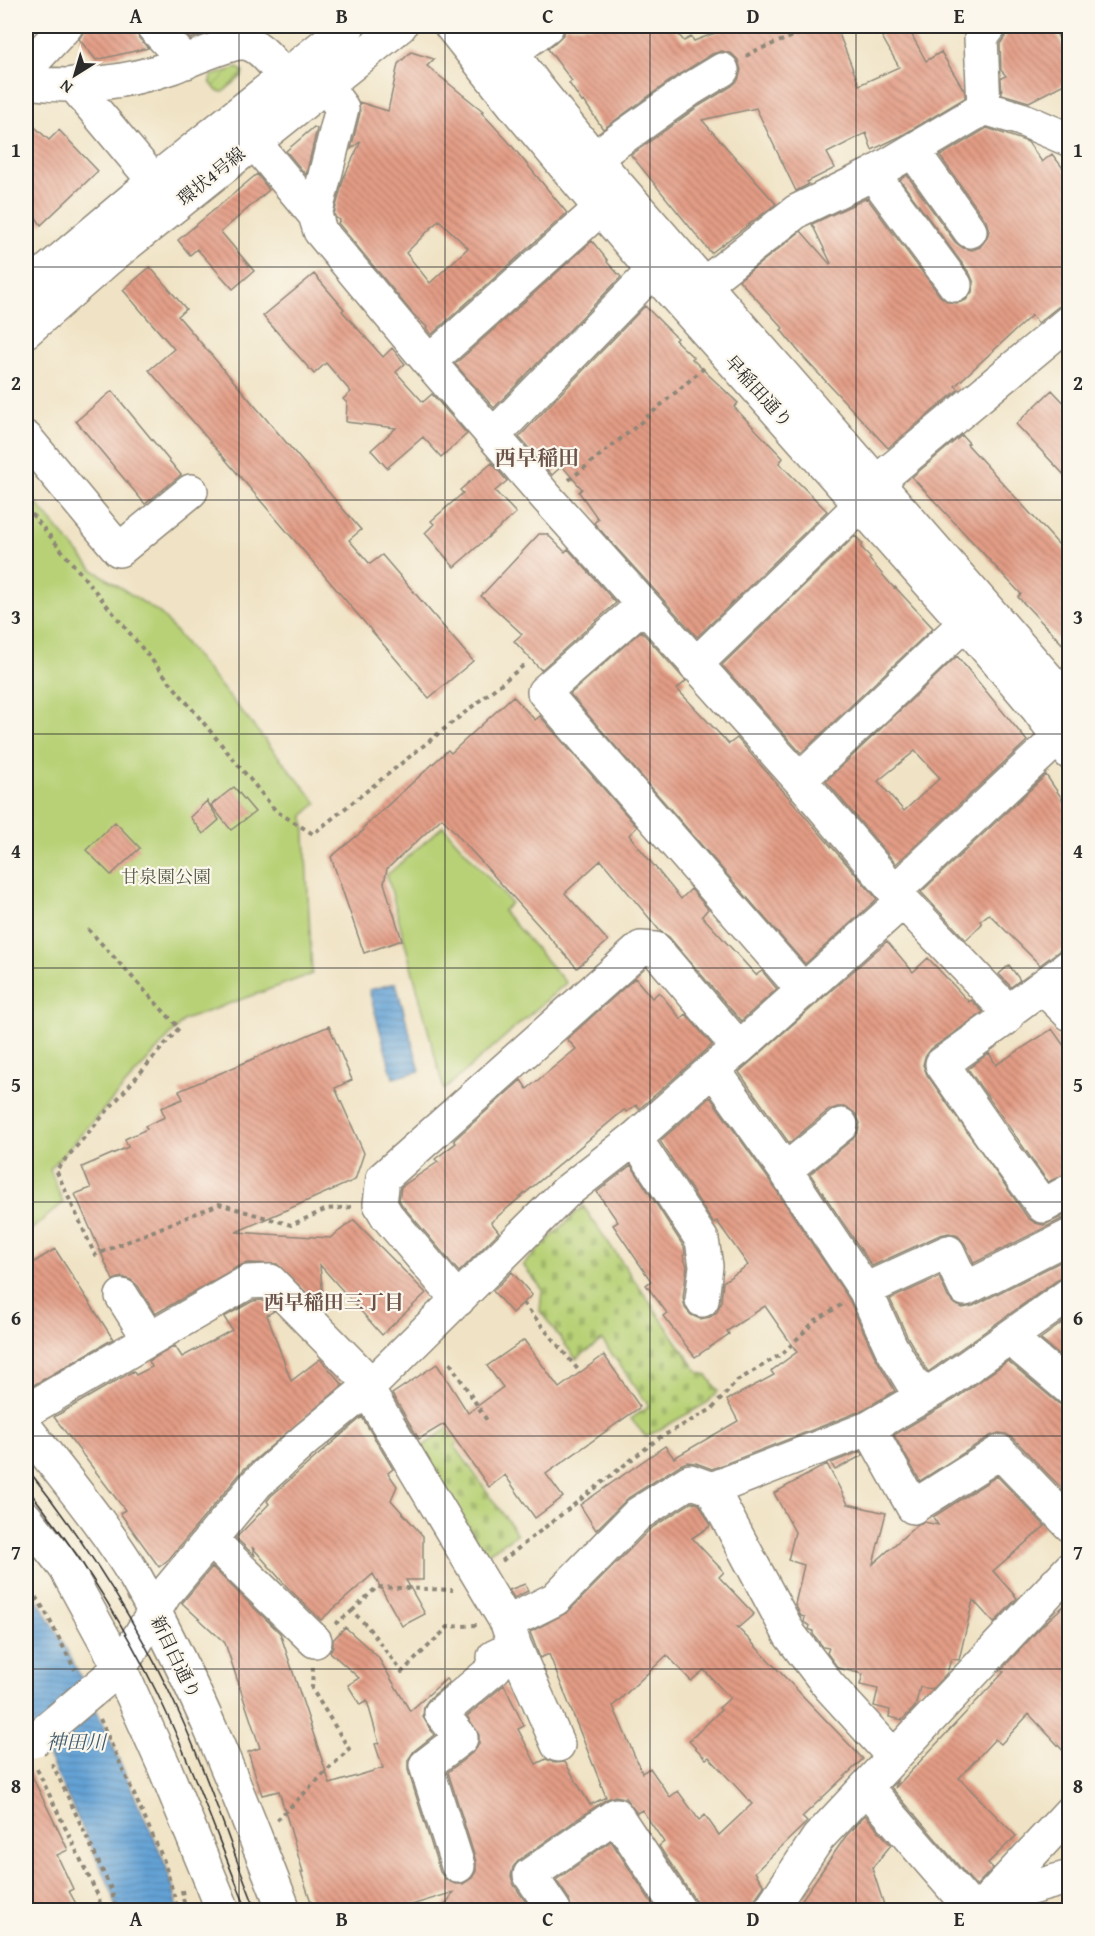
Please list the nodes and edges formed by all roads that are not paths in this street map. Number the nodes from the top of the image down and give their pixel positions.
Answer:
1 (66, 26) edge
2 (153, 26) edge
3 (348, 26) edge
4 (400, 26) edge
5 (451, 26) edge
6 (492, 26) edge
7 (547, 26) edge
8 (990, 26) edge
9 (511, 53) junction
10 (186, 62) junction
11 (26, 69) edge
12 (722, 70) road end
13 (284, 76) junction
14 (26, 82) edge
15 (73, 84) junction
16 (325, 85) junction
17 (984, 108) junction
18 (1070, 140) edge
19 (254, 142) junction
20 (913, 151) junction
21 (594, 158) junction
22 (873, 174) junction
23 (154, 181) junction
24 (601, 208) junction
25 (318, 223) junction
26 (970, 231) dead end
27 (653, 272) junction
28 (703, 285) junction
29 (955, 285) dead end
30 (26, 289) edge
31 (1070, 321) edge
32 (26, 331) edge
33 (429, 362) junction
34 (493, 436) junction
35 (26, 438) edge
36 (191, 491) dead end
37 (870, 495) junction
38 (643, 605) junction
39 (965, 623) junction
40 (695, 665) junction
41 (1070, 704) edge
42 (1064, 745) edge
43 (800, 780) junction
44 (899, 896) junction
45 (1070, 966) edge
46 (1041, 987) junction
47 (804, 991) junction
48 (1012, 1009) junction
49 (1070, 1014) edge
50 (740, 1048) junction
51 (713, 1069) junction
52 (841, 1125) dead end
53 (635, 1138) junction
54 (785, 1170) junction
55 (1070, 1191) edge
56 (1070, 1236) edge
57 (866, 1290) junction
58 (1070, 1294) edge
59 (122, 1296) dead end
60 (458, 1300) junction
61 (702, 1300) dead end
62 (1010, 1338) junction
63 (149, 1339) junction
64 (1068, 1385) edge
65 (369, 1387) junction
66 (921, 1398) junction
67 (26, 1411) edge
68 (26, 1428) edge
69 (869, 1428) junction
70 (712, 1490) junction
71 (26, 1518) edge
72 (1070, 1525) edge
73 (210, 1539) junction
74 (1070, 1569) edge
75 (153, 1612) junction
76 (511, 1635) junction
77 (315, 1641) road end
78 (120, 1668) junction
79 (558, 1745) dead end
80 (36, 1753) edge
81 (894, 1757) junction
82 (866, 1787) junction
83 (1070, 1812) edge
84 (458, 1866) dead end
85 (1070, 1877) edge
86 (978, 1907) edge
87 (223, 1911) edge
88 (284, 1911) edge
89 (554, 1911) edge
90 (679, 1911) edge
91 (770, 1911) edge

1 - 11 street
2 - 10 street
3 - 13 street, 環状4号線
4 - 16 street, 環状4号線
5 - 24 street, 早稲田通り
6 - 9 street, 早稲田通り
7 - 9 street
8 - 17 street
9 - 21 street, 早稲田通り
10 - 13 street
10 - 15 street
12 - 21 street
13 - 23 street, 環状4号線
14 - 15 street
15 - 23 street
16 - 19 street, 環状4号線
16 - 25 street
17 - 18 street
17 - 20 street
19 - 25 street
19 - 32 street, 環状4号線
20 - 22 street
20 - 26 street
21 - 28 street, 早稲田通り
22 - 28 street
22 - 29 street
23 - 30 street, 環状4号線
24 - 27 street, 早稲田通り
24 - 33 street
25 - 33 street
27 - 34 street
27 - 37 street, 早稲田通り
28 - 37 street, 早稲田通り
31 - 37 street
33 - 34 street
34 - 38 street
35 - 36 street
37 - 39 street, 早稲田通り
37 - 40 street
37 - 41 street, 早稲田通り
38 - 40 street
38 - 47 street
39 - 42 street, 早稲田通り
39 - 43 street
40 - 43 street
42 - 44 street
43 - 44 street
44 - 47 street
44 - 48 street
45 - 46 street
46 - 48 street
46 - 49 street
47 - 50 street
48 - 55 street
50 - 51 street
50 - 60 street
51 - 53 street
51 - 54 street
52 - 54 street
53 - 60 street
53 - 61 street
54 - 57 street
56 - 57 street
57 - 66 street
58 - 62 street
59 - 63 street
60 - 65 street
62 - 64 street
62 - 66 street
63 - 65 street
63 - 67 street
65 - 73 street
65 - 76 street
66 - 69 street
68 - 75 street, 新目白通り
69 - 70 street
69 - 72 street
70 - 76 street
70 - 81 street
71 - 78 street
73 - 75 street
73 - 77 street
74 - 81 street
75 - 78 street
75 - 88 street, 新目白通り
76 - 79 street
76 - 84 street
78 - 80 street, bridge
78 - 87 street
81 - 82 street
82 - 86 street
82 - 91 street
83 - 86 street
85 - 86 street
89 - 90 street

